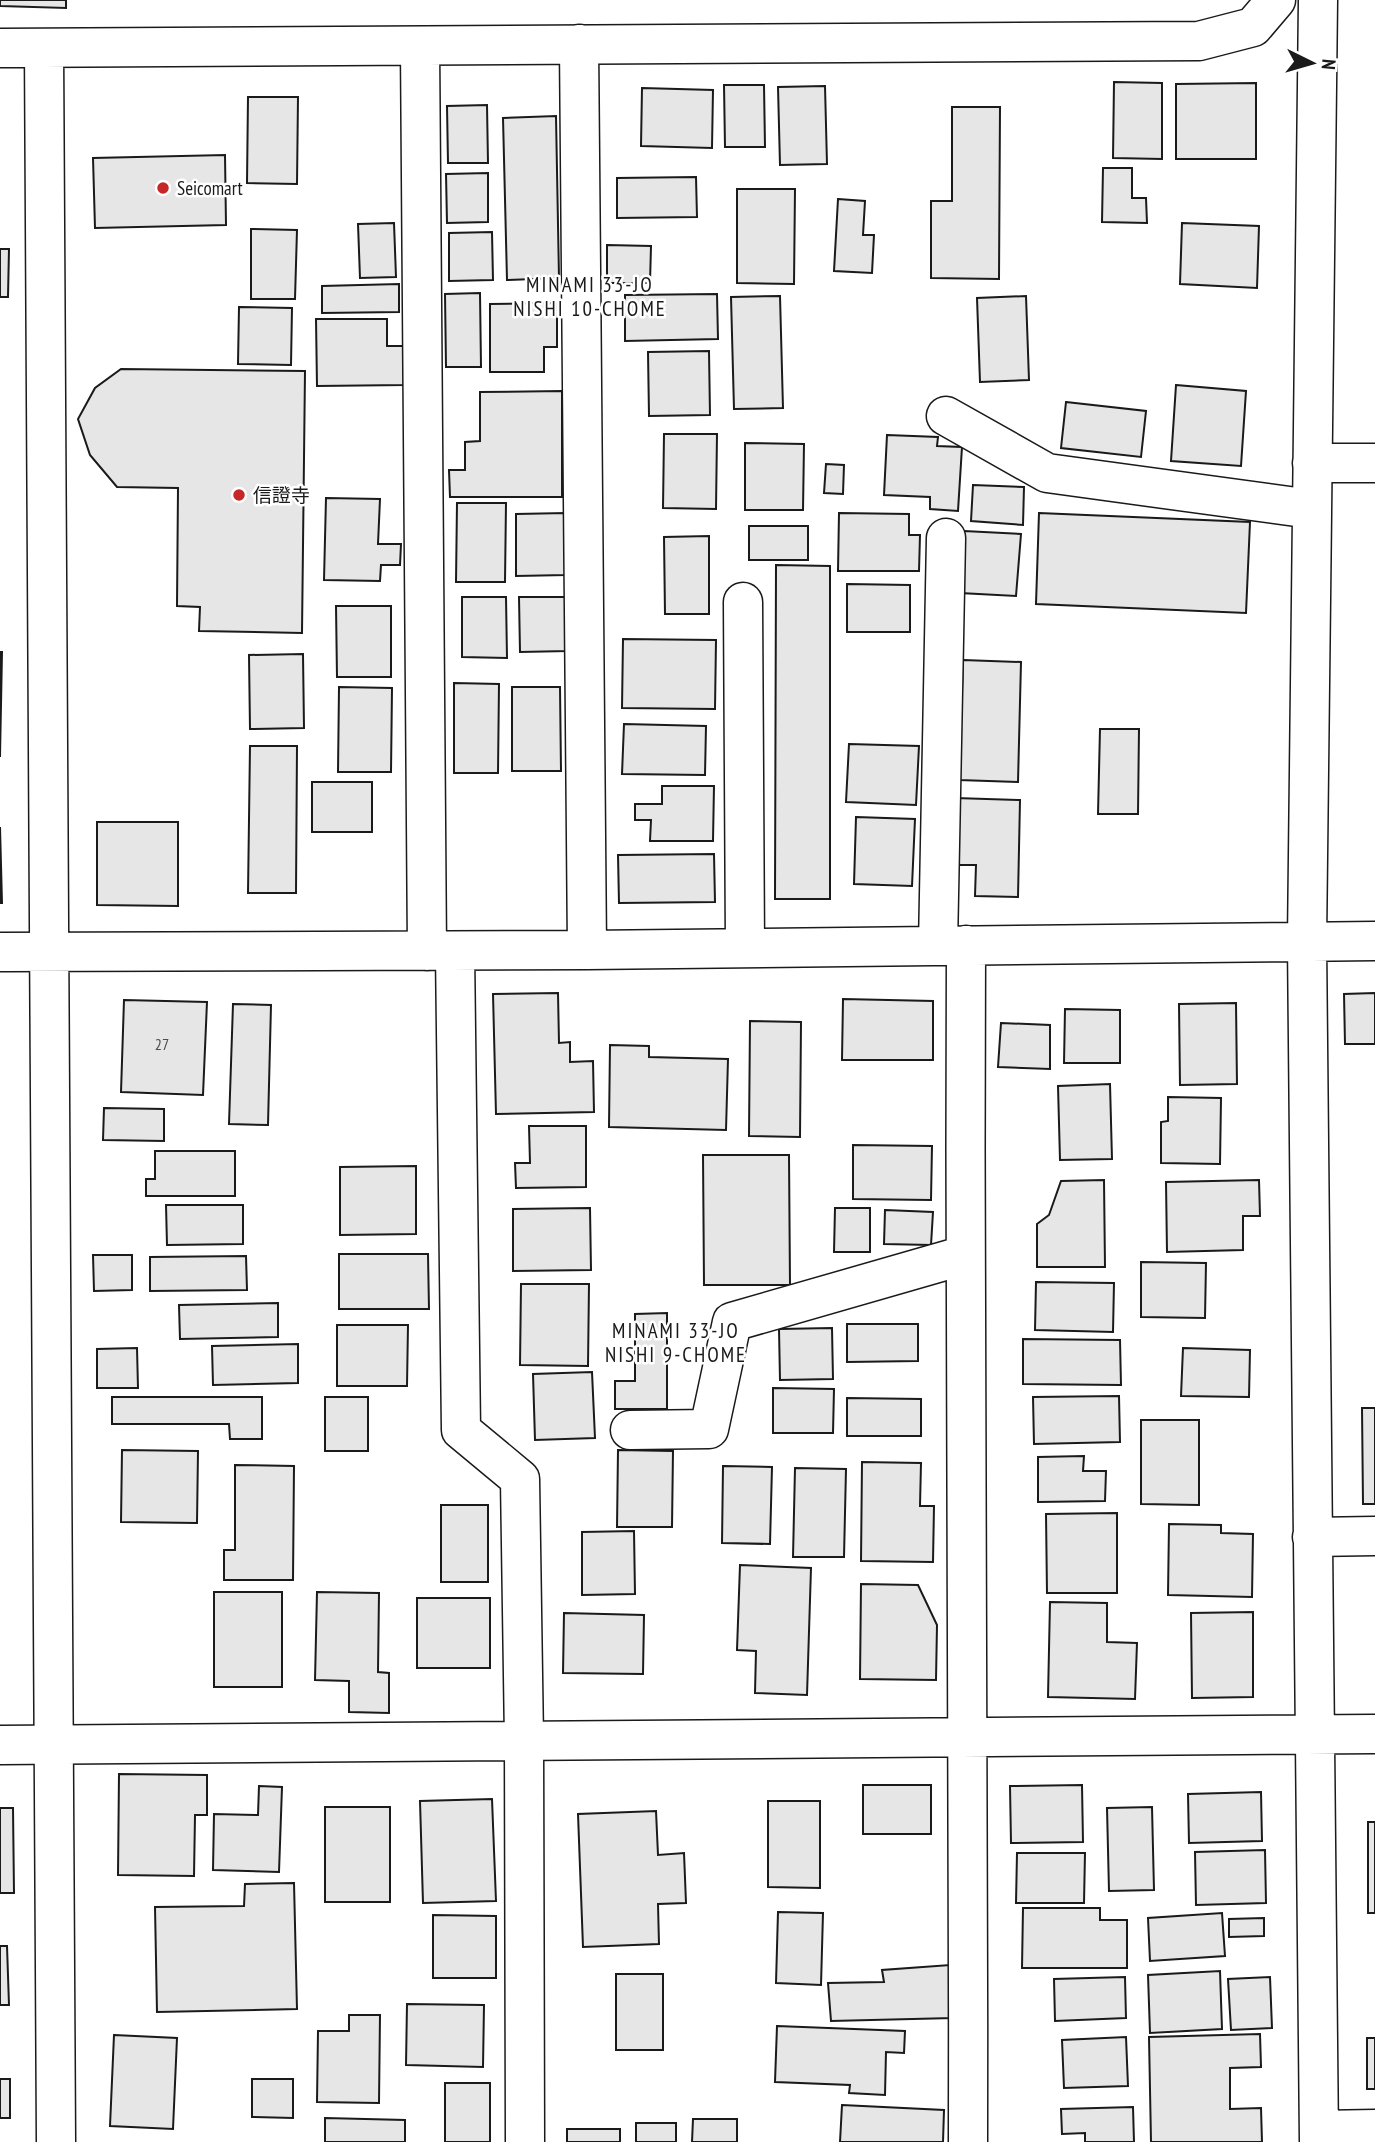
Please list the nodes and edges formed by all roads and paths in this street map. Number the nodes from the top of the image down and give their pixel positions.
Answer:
1 (1276, 0) edge
2 (1318, 0) edge
3 (579, 44) junction
4 (420, 46) junction
5 (0, 48) edge
6 (44, 48) junction
7 (946, 416) dead end
8 (1312, 463) junction
9 (1375, 463) edge
10 (1311, 509) junction
11 (946, 538) dead end
12 (743, 602) dead end
13 (1307, 942) junction
14 (1375, 942) edge
15 (952, 945) junction
16 (745, 948) junction
17 (587, 950) junction
18 (49, 951) junction
19 (441, 951) junction
20 (0, 952) edge
21 (965, 1255) junction
22 (630, 1430) dead end
23 (1375, 1536) edge
24 (1312, 1537) junction
25 (1375, 1734) edge
26 (1314, 1735) junction
27 (969, 1738) junction
28 (524, 1740) junction
29 (53, 1744) junction
30 (0, 1745) edge
31 (1375, 2129) edge
32 (1319, 2136) edge
33 (56, 2142) edge
34 (525, 2142) edge
35 (968, 2142) edge

1 - 3 street
2 - 8 street
3 - 4 street
3 - 17 street
4 - 6 street
4 - 19 street
5 - 6 street
6 - 18 street
7 - 10 street
8 - 9 street
8 - 10 street
10 - 13 street
11 - 15 street
12 - 16 street
13 - 14 street
13 - 15 street
13 - 24 street
15 - 16 street
15 - 21 street
16 - 17 street
17 - 19 street
18 - 19 street
18 - 20 street
18 - 29 street
19 - 28 street
21 - 22 street
21 - 27 street
23 - 24 street
24 - 26 street
25 - 26 street
26 - 27 street
26 - 32 street
27 - 28 street
27 - 35 street
28 - 29 street
28 - 34 street
29 - 30 street
29 - 33 street
31 - 32 street

